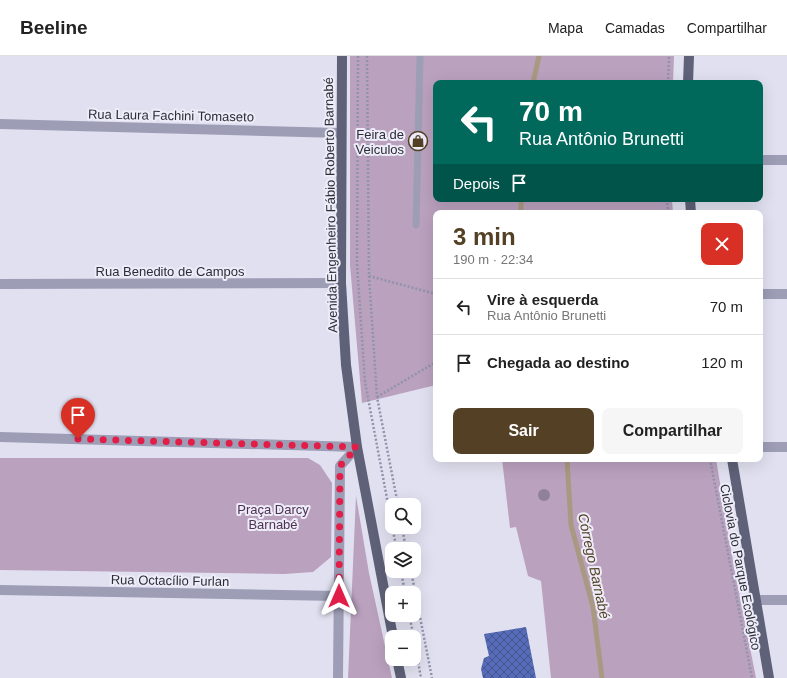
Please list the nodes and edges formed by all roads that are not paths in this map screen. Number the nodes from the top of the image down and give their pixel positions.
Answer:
1 (342, 56) edge
2 (420, 56) edge
3 (689, 56) edge
4 (688, 80) edge
5 (0, 124) edge
6 (341, 133) junction
7 (763, 160) edge
8 (787, 160) edge
9 (416, 225) dead end
10 (341, 283) junction
11 (0, 284) edge
12 (763, 294) edge
13 (787, 294) edge
14 (0, 437) edge
15 (357, 447) junction
16 (763, 447) edge
17 (787, 447) edge
18 (732, 462) edge
19 (0, 590) edge
20 (339, 596) junction
21 (755, 600) junction
22 (787, 600) edge
23 (392, 630) edge
24 (398, 666) edge
25 (338, 678) edge
26 (401, 678) edge
27 (769, 678) edge

1 - 6 main road, Avenida Engenheiro Fábio Roberto Barnabé
2 - 9 lane
3 - 4 main road
5 - 6 street, Rua Laura Fachini Tomaseto
6 - 10 main road, Avenida Engenheiro Fábio Roberto Barnabé
7 - 8 street
10 - 11 street, Rua Benedito de Campos
10 - 15 main road, Avenida Engenheiro Fábio Roberto Barnabé
12 - 13 street
14 - 15 street
15 - 20 street
15 - 23 main road, Avenida Engenheiro Fábio Roberto Barnabé
16 - 17 street
18 - 21 main road
19 - 20 street, Rua Octacílio Furlan
20 - 25 street
21 - 22 street
21 - 27 main road
24 - 26 main road

